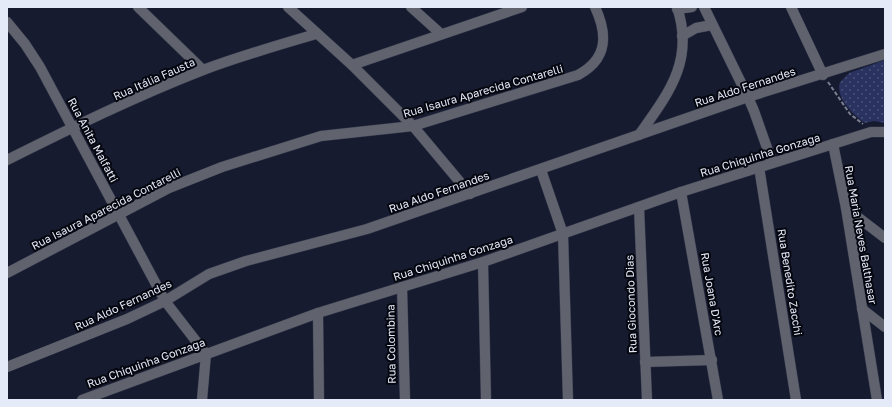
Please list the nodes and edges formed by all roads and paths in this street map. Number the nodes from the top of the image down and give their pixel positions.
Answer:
1 (138, 7) edge
2 (288, 7) edge
3 (410, 7) edge
4 (522, 7) edge
5 (594, 7) edge
6 (692, 7) edge
7 (704, 7) edge
8 (791, 7) edge
9 (677, 8) edge
10 (7, 22) edge
11 (712, 25) junction
12 (316, 34) junction
13 (440, 34) junction
14 (682, 36) junction
15 (885, 54) edge
16 (352, 65) junction
17 (203, 70) junction
18 (823, 75) junction
19 (748, 97) junction
20 (413, 126) junction
21 (73, 127) junction
22 (871, 132) junction
23 (885, 132) edge
24 (639, 135) junction
25 (834, 144) junction
26 (7, 160) edge
27 (772, 162) junction
28 (759, 167) junction
29 (541, 170) junction
30 (681, 192) junction
31 (470, 194) junction
32 (639, 207) junction
33 (846, 208) junction
34 (118, 215) junction
35 (563, 234) junction
36 (885, 238) edge
37 (483, 262) junction
38 (7, 273) edge
39 (402, 287) junction
40 (165, 301) junction
41 (862, 309) junction
42 (318, 313) junction
43 (885, 327) edge
44 (206, 354) junction
45 (712, 360) junction
46 (645, 362) junction
47 (7, 367) edge
48 (82, 400) edge
49 (202, 400) edge
50 (319, 400) edge
51 (405, 400) edge
52 (486, 400) edge
53 (568, 400) edge
54 (647, 400) edge
55 (718, 400) edge
56 (796, 400) edge
57 (877, 400) edge

1 - 17 street
2 - 12 street
3 - 13 street
4 - 13 street
5 - 20 street, Rua Isaura Aparecida Contarelli
6 - 9 street
7 - 11 street
8 - 18 street
9 - 14 street
10 - 21 street, Rua Anita Malfatti
11 - 14 street
11 - 19 street
12 - 16 street
12 - 17 street, Rua Itália Fausta
13 - 16 street
14 - 24 street
15 - 18 street, Rua Aldo Fernandes
16 - 20 street
17 - 21 street, Rua Itália Fausta
18 - 19 street, Rua Aldo Fernandes
18 - 22 path
19 - 24 street, Rua Aldo Fernandes
19 - 27 street
20 - 31 street
20 - 34 street, Rua Isaura Aparecida Contarelli
21 - 26 street, Rua Itália Fausta
21 - 34 street, Rua Anita Malfatti
22 - 23 street, Rua Chiquinha Gonzaga
22 - 25 street, Rua Chiquinha Gonzaga
24 - 29 street, Rua Aldo Fernandes
25 - 27 street, Rua Chiquinha Gonzaga
25 - 33 street, Rua Maria Neves Balthasar
27 - 28 street, Rua Chiquinha Gonzaga
28 - 30 street, Rua Chiquinha Gonzaga
28 - 56 street, Rua Benedito Zacchi
29 - 31 street, Rua Aldo Fernandes
29 - 35 street
30 - 32 street, Rua Chiquinha Gonzaga
30 - 45 street, Rua Joana D'Arc
31 - 40 street, Rua Aldo Fernandes
32 - 35 street, Rua Chiquinha Gonzaga
32 - 46 street, Rua Giocondo Dias
33 - 36 street
33 - 41 street, Rua Maria Neves Balthasar
34 - 38 street, Rua Isaura Aparecida Contarelli
34 - 40 street, Rua Anita Malfatti
35 - 37 street, Rua Chiquinha Gonzaga
35 - 53 street
37 - 39 street, Rua Chiquinha Gonzaga
37 - 52 street
39 - 42 street, Rua Chiquinha Gonzaga
39 - 51 street, Rua Colombina
40 - 44 street, Rua Anita Malfatti
40 - 47 street, Rua Aldo Fernandes
41 - 43 street
41 - 57 street, Rua Maria Neves Balthasar
42 - 44 street, Rua Chiquinha Gonzaga
42 - 50 street
44 - 48 street, Rua Chiquinha Gonzaga
44 - 49 street
45 - 46 street
45 - 55 street, Rua Joana D'Arc
46 - 54 street, Rua Giocondo Dias

